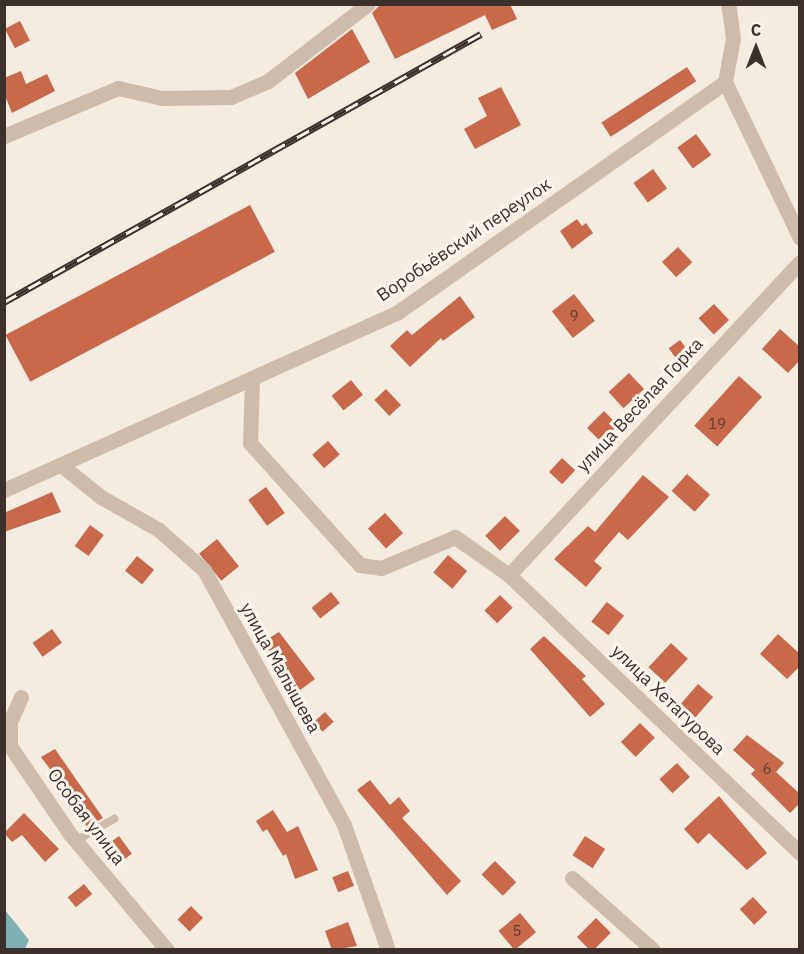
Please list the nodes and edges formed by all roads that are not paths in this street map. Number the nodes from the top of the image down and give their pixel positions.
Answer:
1 (368, 4) edge
2 (728, 4) edge
3 (725, 82) junction
4 (4, 136) edge
5 (800, 238) edge
6 (800, 262) edge
7 (252, 379) junction
8 (61, 465) junction
9 (4, 490) edge
10 (509, 575) junction
11 (21, 697) dead end
12 (114, 819) dead end
13 (76, 840) junction
14 (800, 853) edge
15 (572, 878) dead end
16 (167, 950) edge
17 (388, 950) edge
18 (653, 950) edge

1 - 4 street
2 - 3 street
3 - 5 street
3 - 7 street, Воробьёвский переулок
6 - 10 street, улица Весёлая Горка
7 - 8 street, Воробьёвский переулок
7 - 10 street, улица Хетагурова
8 - 9 street, Воробьёвский переулок
8 - 17 street, улица Малышева
10 - 14 street, улица Хетагурова
11 - 13 street, Особая улица
12 - 13 lane
13 - 16 street, Особая улица
15 - 18 street

